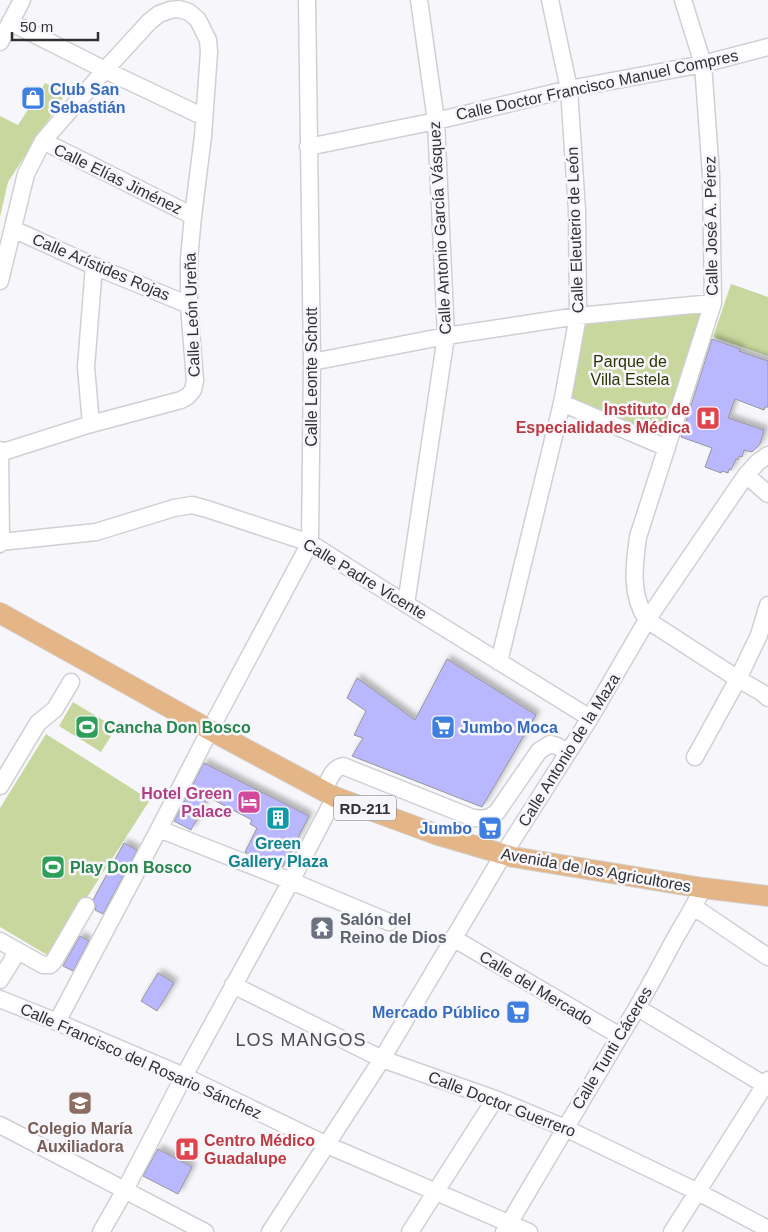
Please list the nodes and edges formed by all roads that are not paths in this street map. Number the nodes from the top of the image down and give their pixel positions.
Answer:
1 (22, 0) edge
2 (307, 0) edge
3 (419, 0) edge
4 (550, 0) edge
5 (683, 0) edge
6 (10, 22) junction
7 (0, 42) edge
8 (768, 47) edge
9 (703, 64) junction
10 (104, 70) junction
11 (569, 89) junction
12 (204, 116) junction
13 (436, 121) junction
14 (43, 141) junction
15 (308, 147) junction
16 (193, 216) junction
17 (12, 229) junction
18 (94, 266) junction
19 (0, 279) edge
20 (713, 304) junction
21 (189, 305) junction
22 (578, 316) junction
23 (446, 336) junction
24 (312, 362) junction
25 (562, 403) junction
26 (92, 424) junction
27 (667, 448) junction
28 (0, 452) edge
29 (768, 455) edge
30 (746, 475) junction
31 (768, 494) edge
32 (310, 542) junction
33 (1, 543) edge
34 (406, 604) junction
35 (768, 605) edge
36 (0, 613) edge
37 (647, 620) junction
38 (499, 662) junction
39 (738, 679) junction
40 (71, 682) dead end
41 (768, 698) edge
42 (590, 718) junction
43 (210, 730) junction
44 (568, 752) junction
45 (695, 757) dead end
46 (0, 786) edge
47 (329, 794) junction
48 (159, 829) junction
49 (503, 854) junction
50 (291, 881) junction
51 (703, 888) junction
52 (768, 896) edge
53 (86, 906) dead end
54 (694, 907) junction
55 (389, 922) dead end
56 (454, 938) junction
57 (0, 941) edge
58 (14, 954) junction
59 (768, 957) edge
60 (0, 980) edge
61 (233, 985) junction
62 (0, 999) edge
63 (638, 1008) junction
64 (57, 1022) junction
65 (620, 1036) junction
66 (382, 1059) junction
67 (184, 1076) junction
68 (767, 1084) edge
69 (495, 1099) junction
70 (1, 1127) edge
71 (565, 1128) junction
72 (327, 1145) junction
73 (125, 1190) junction
74 (436, 1192) junction
75 (698, 1192) junction
76 (506, 1228) edge
77 (768, 1229) edge
78 (101, 1232) edge
79 (205, 1232) edge
80 (270, 1232) edge
81 (410, 1232) edge
82 (529, 1232) edge
83 (672, 1232) edge

1 - 6 street
2 - 15 street, Calle Leonte Schott
3 - 13 street, Calle Antonio García Vásquez
4 - 11 street, Calle Eleuterio de León
5 - 9 street, Calle José A. Pérez
6 - 7 street
6 - 10 street
8 - 9 street, Calle Doctor Francisco Manuel Compres
9 - 11 street, Calle Doctor Francisco Manuel Compres
9 - 20 street, Calle José A. Pérez
10 - 12 street
10 - 12 street, Calle León Ureña
10 - 14 street
11 - 13 street, Calle Doctor Francisco Manuel Compres
11 - 22 street, Calle Eleuterio de León
12 - 16 street, Calle León Ureña
13 - 15 street, Calle Doctor Francisco Manuel Compres
13 - 23 street, Calle Antonio García Vásquez
14 - 16 street, Calle Elías Jiménez
14 - 17 street
15 - 24 street, Calle Leonte Schott
16 - 21 street, Calle León Ureña
17 - 18 street, Calle Arístides Rojas
17 - 19 street
18 - 21 street, Calle Arístides Rojas
18 - 26 street
20 - 22 street
20 - 27 street, Calle José A. Pérez
21 - 26 street, Calle León Ureña
22 - 23 street
22 - 25 street, Calle Eleuterio de León
23 - 24 street
23 - 34 street, Calle Antonio García Vásquez
24 - 32 street, Calle Leonte Schott
25 - 27 street
25 - 38 street, Calle Eleuterio de León
26 - 28 street, Calle León Ureña
27 - 37 street, Calle José A. Pérez
28 - 33 street
29 - 30 street, Calle Antonio de la Maza
30 - 31 street
30 - 37 street, Calle Antonio de la Maza
32 - 33 street, Calle Padre Vicente
32 - 34 street, Calle Padre Vicente
32 - 43 street, Calle Leonte Schott
34 - 38 street, Calle Padre Vicente
35 - 39 street
36 - 43 main road, Avenida de los Agricultores / RD-211
37 - 39 street
37 - 42 street, Calle Antonio de la Maza
38 - 42 street, Calle Padre Vicente
39 - 41 street
39 - 45 street
40 - 46 street
42 - 44 street, Calle Antonio de la Maza
43 - 47 main road, Avenida de los Agricultores / RD-211
43 - 48 street, Calle Leonte Schott
44 - 47 street
44 - 49 street, Calle Antonio de la Maza
47 - 49 main road, Avenida de los Agricultores / RD-211
47 - 50 street
48 - 50 street
48 - 64 street, Calle Leonte Schott
49 - 51 main road, Avenida de los Agricultores / RD-211
49 - 56 street, Calle Antonio de la Maza
50 - 55 street
50 - 61 street
51 - 52 main road, Avenida de los Agricultores / RD-211
51 - 54 street, Calle Tunti Cáceres
53 - 58 street
54 - 59 street
54 - 63 street, Calle Tunti Cáceres
56 - 65 street, Calle del Mercado
56 - 66 street, Calle Antonio de la Maza
57 - 58 street
58 - 60 street
61 - 66 street, Calle Doctor Guerrero
61 - 67 street
62 - 64 street, Calle Francisco del Rosario Sánchez
63 - 65 street, Calle Tunti Cáceres
63 - 68 street
64 - 67 street, Calle Francisco del Rosario Sánchez
65 - 71 street, Calle Tunti Cáceres
66 - 69 street, Calle Doctor Guerrero
66 - 72 street, Calle Antonio de la Maza
67 - 72 street, Calle Francisco del Rosario Sánchez
67 - 73 street
68 - 75 street
69 - 71 street, Calle Doctor Guerrero
69 - 74 street
70 - 73 street
71 - 75 street, Calle Doctor Guerrero
71 - 76 street, Calle Tunti Cáceres
72 - 74 street, Calle Francisco del Rosario Sánchez
72 - 80 street, Calle Antonio de la Maza
73 - 78 street
73 - 79 street
74 - 76 street, Calle Francisco del Rosario Sánchez
74 - 81 street
75 - 77 street, Calle Doctor Guerrero
75 - 83 street
76 - 82 street, Calle Francisco del Rosario Sánchez

